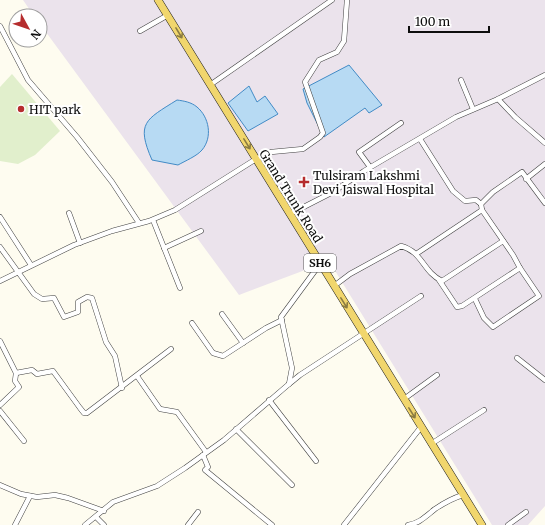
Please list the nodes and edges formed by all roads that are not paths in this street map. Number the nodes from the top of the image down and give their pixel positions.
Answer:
1 (158, 0) edge
2 (331, 0) edge
3 (347, 0) edge
4 (168, 15) junction
5 (0, 26) edge
6 (140, 31) dead end
7 (545, 75) edge
8 (461, 80) dead end
9 (210, 85) junction
10 (498, 99) junction
11 (473, 110) junction
12 (401, 123) dead end
13 (420, 139) junction
14 (545, 143) edge
15 (256, 159) junction
16 (545, 164) edge
17 (370, 167) junction
18 (526, 179) junction
19 (545, 203) edge
20 (481, 204) junction
21 (482, 210) junction
22 (69, 213) dead end
23 (290, 214) junction
24 (0, 217) edge
25 (152, 220) junction
26 (140, 223) junction
27 (201, 231) dead end
28 (503, 241) junction
29 (80, 243) junction
30 (0, 247) edge
31 (164, 248) junction
32 (416, 254) junction
33 (320, 264) junction
34 (31, 265) junction
35 (520, 268) junction
36 (17, 272) junction
37 (439, 280) junction
38 (0, 281) edge
39 (334, 286) junction
40 (180, 288) dead end
41 (420, 296) dead end
42 (475, 299) junction
43 (222, 314) dead end
44 (282, 320) junction
45 (192, 323) dead end
46 (363, 334) junction
47 (0, 340) edge
48 (243, 343) junction
49 (170, 349) dead end
50 (517, 358) dead end
51 (16, 373) junction
52 (437, 374) dead end
53 (137, 376) junction
54 (545, 380) edge
55 (289, 384) junction
56 (122, 388) junction
57 (404, 399) junction
58 (269, 400) junction
59 (0, 405) edge
60 (484, 410) dead end
61 (0, 411) edge
62 (421, 427) junction
63 (236, 428) junction
64 (24, 441) dead end
65 (431, 444) junction
66 (205, 453) junction
67 (316, 461) dead end
68 (0, 485) edge
69 (292, 485) dead end
70 (463, 495) junction
71 (30, 496) junction
72 (104, 511) junction
73 (198, 512) dead end
74 (526, 512) dead end
75 (96, 517) junction
76 (415, 524) edge
77 (15, 525) edge
78 (85, 525) edge
79 (104, 525) edge
80 (188, 525) edge
81 (272, 525) edge
82 (344, 525) edge
83 (408, 525) edge
84 (482, 525) edge
85 (508, 525) edge

1 - 4 main road, Grand Trunk Road / SH6
2 - 9 street
3 - 15 street
4 - 6 street
4 -> 9 main road, Grand Trunk Road / SH6
5 - 26 street
7 - 10 street
8 - 11 street
9 -> 15 main road, Grand Trunk Road / SH6
10 - 11 street
10 - 14 street
11 - 13 street
12 - 17 street
13 - 17 street
13 - 20 street
15 - 23 main road, Grand Trunk Road / SH6
15 - 25 street
16 - 18 street
17 - 23 street
18 - 19 street
18 - 20 street
20 - 21 street
21 - 28 street
21 - 32 street
22 - 29 street
23 - 33 main road, Grand Trunk Road / SH6
24 - 34 street
25 - 26 street
25 - 31 street
26 - 29 street
27 - 31 street
28 - 35 street
28 - 37 street
29 - 34 street
30 - 36 street
31 - 40 street
32 - 37 street
32 - 39 street
33 - 39 main road, Grand Trunk Road / SH6
33 - 44 street
34 - 36 street
35 - 42 street
35 - 42 street
36 - 38 street
36 - 56 street
37 - 42 street
39 -> 46 main road, Grand Trunk Road / SH6
41 - 46 street
43 - 48 street
44 - 48 street
44 - 55 street
45 - 48 street
46 - 55 street
46 - 57 main road, Grand Trunk Road / SH6
47 - 51 street
49 - 53 street
50 - 54 street
51 - 56 street
51 - 59 street
52 - 57 street
53 - 56 street
53 - 66 street
55 - 58 street
57 -> 62 main road, Grand Trunk Road / SH6
58 - 63 street
58 - 67 street
60 - 65 street
61 - 64 street
62 - 65 main road, Grand Trunk Road / SH6
62 - 82 street
63 - 66 street
63 - 69 street
65 - 70 main road, Grand Trunk Road / SH6
66 - 72 street
66 - 81 street
68 - 71 street
70 - 76 street
70 - 84 main road, Grand Trunk Road / SH6
71 - 72 street
71 - 77 street
72 - 75 street
73 - 80 street
74 - 85 street
75 - 78 street
75 - 79 street
76 - 83 street

